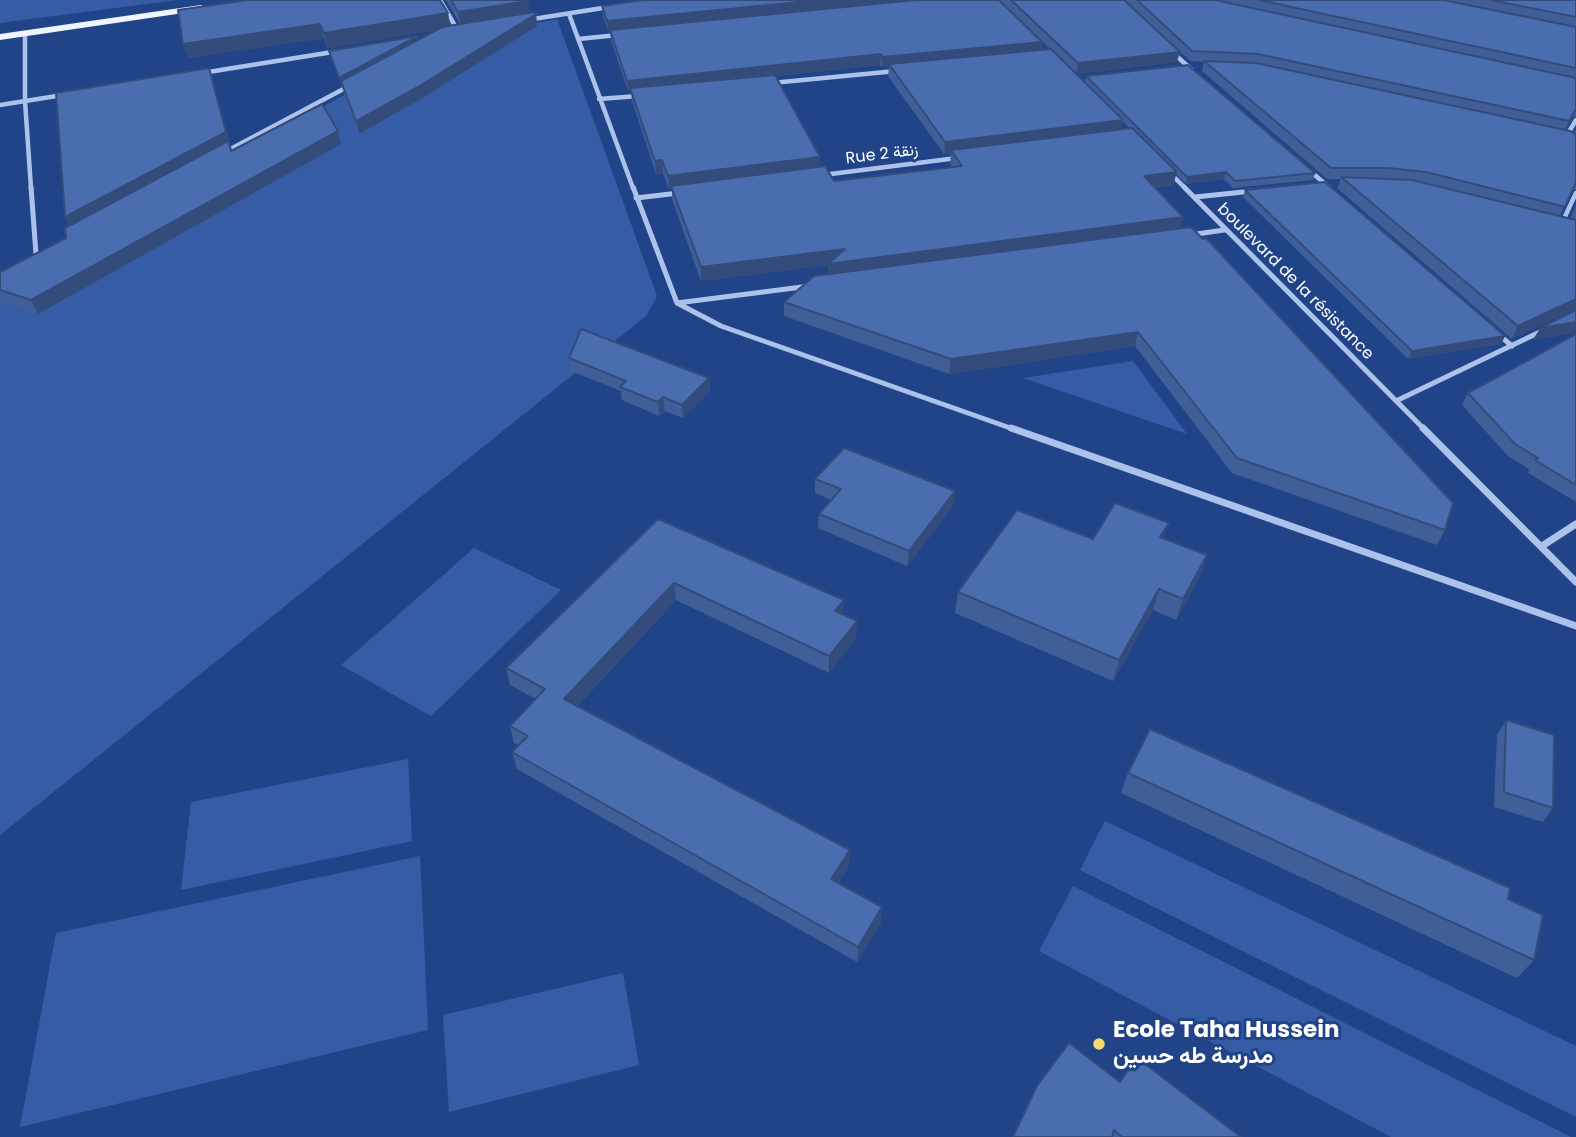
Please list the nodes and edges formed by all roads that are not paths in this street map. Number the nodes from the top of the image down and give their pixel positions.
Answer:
1 (440, 0) edge
2 (217, 5) edge
3 (618, 6) edge
4 (569, 13) junction
5 (520, 22) edge
6 (471, 30) edge
7 (459, 32) junction
8 (25, 34) junction
9 (620, 34) edge
10 (445, 35) edge
11 (0, 37) edge
12 (578, 38) junction
13 (1168, 47) edge
14 (350, 50) edge
15 (1188, 66) junction
16 (1200, 66) edge
17 (1175, 68) edge
18 (900, 70) edge
19 (201, 73) edge
20 (1198, 75) edge
21 (361, 80) edge
22 (763, 83) edge
23 (66, 94) edge
24 (640, 95) edge
25 (599, 99) junction
26 (25, 101) junction
27 (0, 104) edge
28 (1576, 120) edge
29 (1553, 135) edge
30 (1566, 138) junction
31 (1576, 143) edge
32 (966, 156) edge
33 (216, 157) edge
34 (1302, 165) edge
35 (1168, 171) edge
36 (815, 176) edge
37 (1334, 182) edge
38 (1323, 183) junction
39 (1310, 184) edge
40 (1259, 190) edge
41 (691, 191) edge
42 (1334, 192) edge
43 (1576, 193) edge
44 (1195, 197) junction
45 (636, 198) junction
46 (1549, 221) edge
47 (1562, 224) junction
48 (1569, 226) edge
49 (1224, 230) junction
50 (1183, 236) edge
51 (48, 247) edge
52 (36, 254) junction
53 (24, 260) edge
54 (814, 285) edge
55 (677, 303) junction
56 (1555, 324) edge
57 (1491, 328) edge
58 (1512, 346) junction
59 (1396, 401) junction
60 (1576, 524) edge
61 (1542, 547) junction
62 (1576, 582) edge
63 (1576, 626) edge

1 - 7 street
2 - 8 main road
3 - 4 street
4 - 5 street
4 - 12 street
6 - 7 street
7 - 10 street
8 - 11 main road
8 - 26 street
9 - 12 street
12 - 25 street
13 - 15 street
14 - 19 street
15 - 16 street
15 - 17 street
15 - 20 street
18 - 22 street
21 - 33 street
23 - 26 street
24 - 25 street
25 - 45 street
26 - 27 street
26 - 52 street
28 - 30 street
29 - 30 street
30 - 31 street
32 - 36 street, Rue 2 زنقة
34 - 38 street
35 - 44 street, boulevard de la résistance
37 - 38 street
38 - 39 street
38 - 42 street
40 - 44 street
41 - 45 street
43 - 47 street
44 - 49 street, boulevard de la résistance
45 - 55 street
46 - 47 street
47 - 48 street
49 - 50 street
49 - 59 street, boulevard de la résistance
51 - 52 street
52 - 53 street
54 - 55 street
55 - 63 street
56 - 58 street
57 - 58 street
58 - 59 street
59 - 61 street, boulevard de la résistance
60 - 61 street
61 - 62 street, boulevard de la résistance

